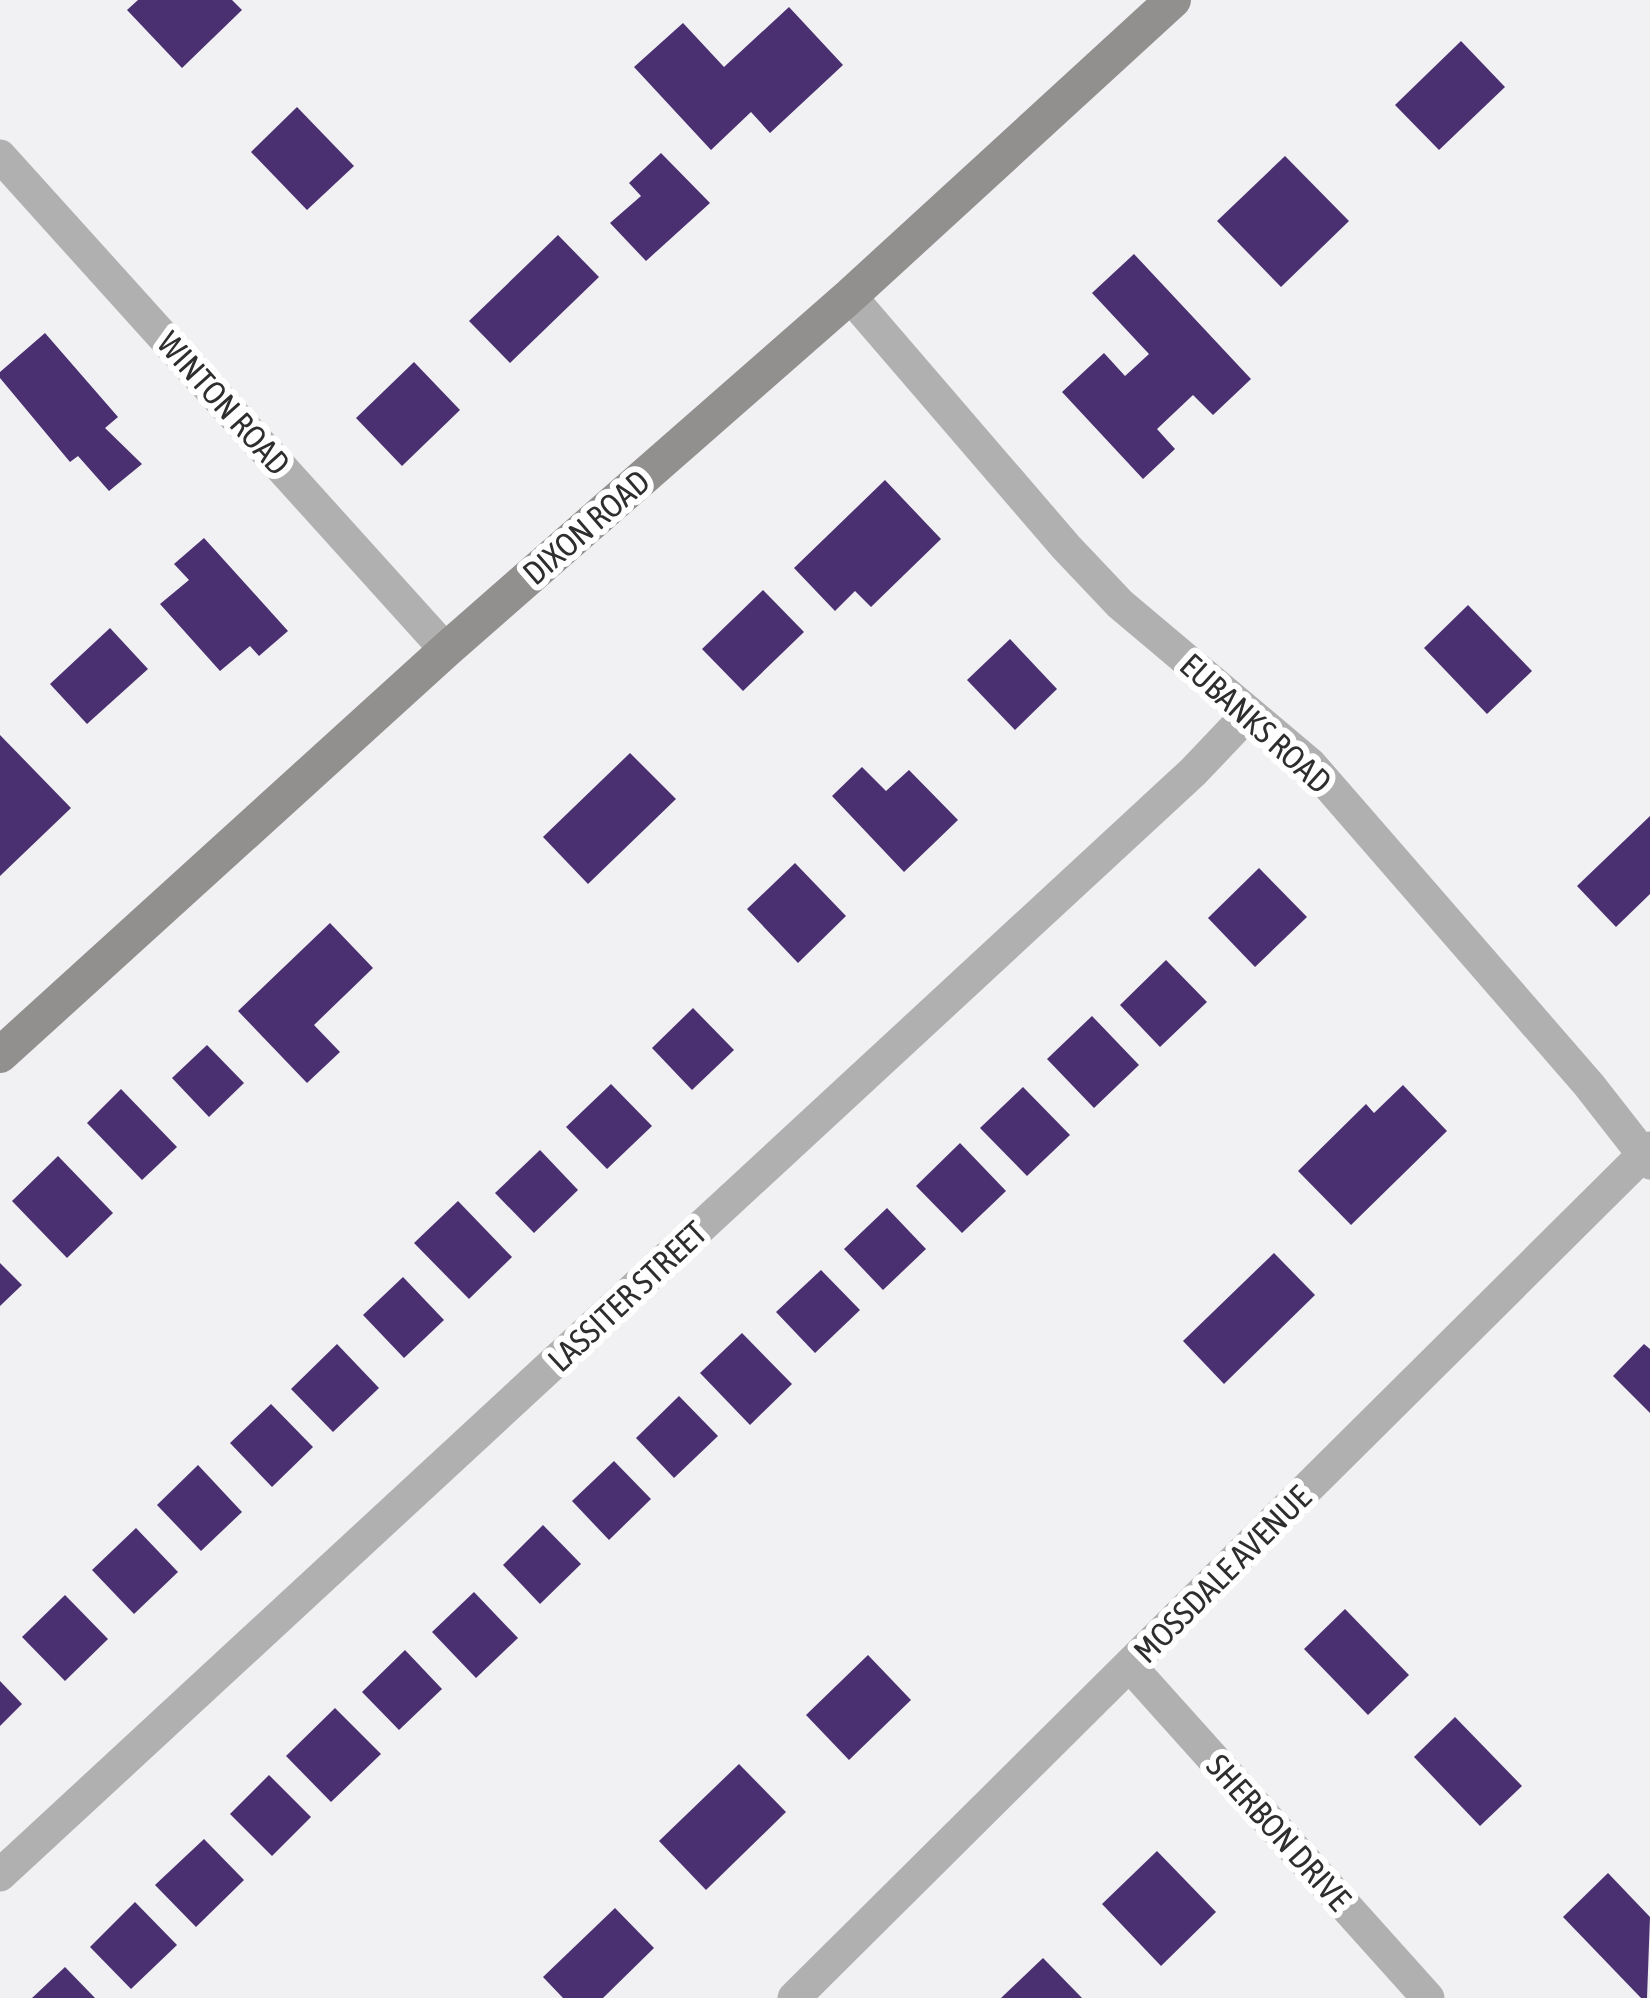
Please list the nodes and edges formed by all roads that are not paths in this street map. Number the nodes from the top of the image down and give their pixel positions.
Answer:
1 (1173, 0) edge
2 (0, 156) edge
3 (850, 296) junction
4 (446, 650) junction
5 (1249, 712) junction
6 (0, 1055) edge
7 (1648, 1155) edge
8 (1130, 1666) junction
9 (0, 1876) edge
10 (794, 1998) edge
11 (1428, 1998) edge

1 - 3 street, DIXON ROAD
2 - 4 street, WINTON ROAD
3 - 4 street, DIXON ROAD
3 - 5 street, EUBANKS ROAD
4 - 6 street, DIXON ROAD
5 - 7 street, EUBANKS ROAD
5 - 9 street, LASSITER STREET
7 - 8 street, MOSSDALE AVENUE
8 - 10 street, MOSSDALE AVENUE
8 - 11 street, SHERBON DRIVE

